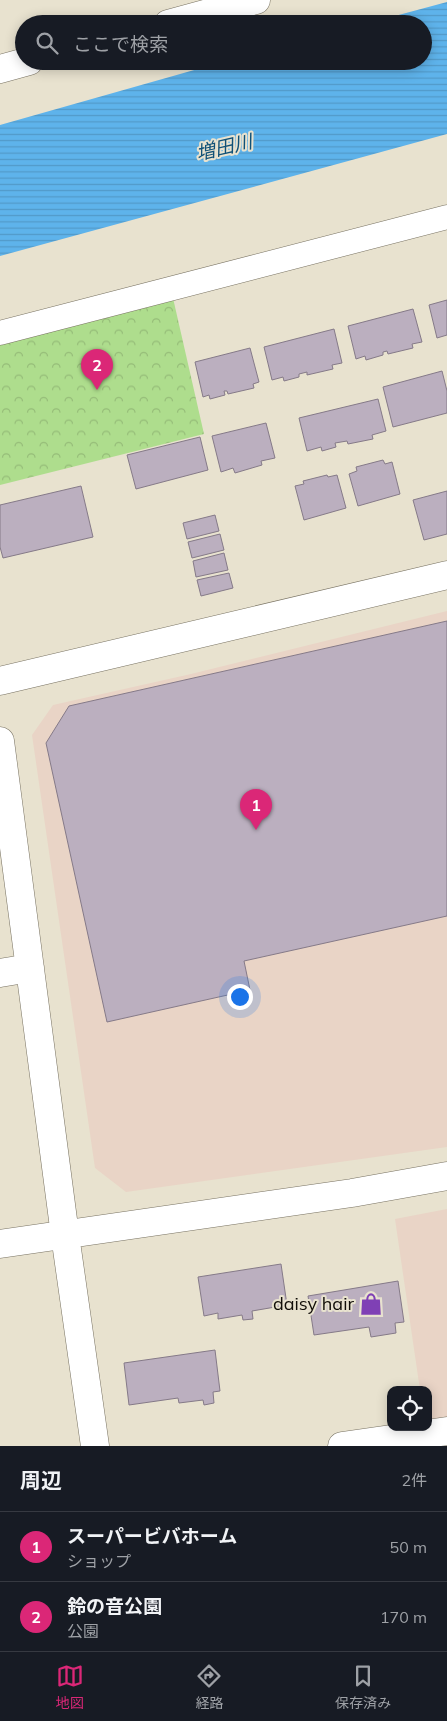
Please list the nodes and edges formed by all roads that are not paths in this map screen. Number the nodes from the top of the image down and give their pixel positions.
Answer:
1 (256, 0) edge
2 (201, 15) edge
3 (15, 65) edge
4 (0, 69) edge
5 (447, 217) edge
6 (0, 333) edge
7 (447, 575) edge
8 (0, 682) edge
9 (0, 741) edge
10 (30, 968) junction
11 (0, 973) edge
12 (447, 1176) edge
13 (65, 1235) junction
14 (0, 1244) edge
15 (447, 1431) edge
16 (95, 1446) edge
17 (342, 1446) edge

1 - 2 street
3 - 4 street
5 - 6 street
7 - 8 street
9 - 10 street
10 - 11 street
10 - 13 street
12 - 13 street
13 - 14 street
13 - 16 street
15 - 17 street

